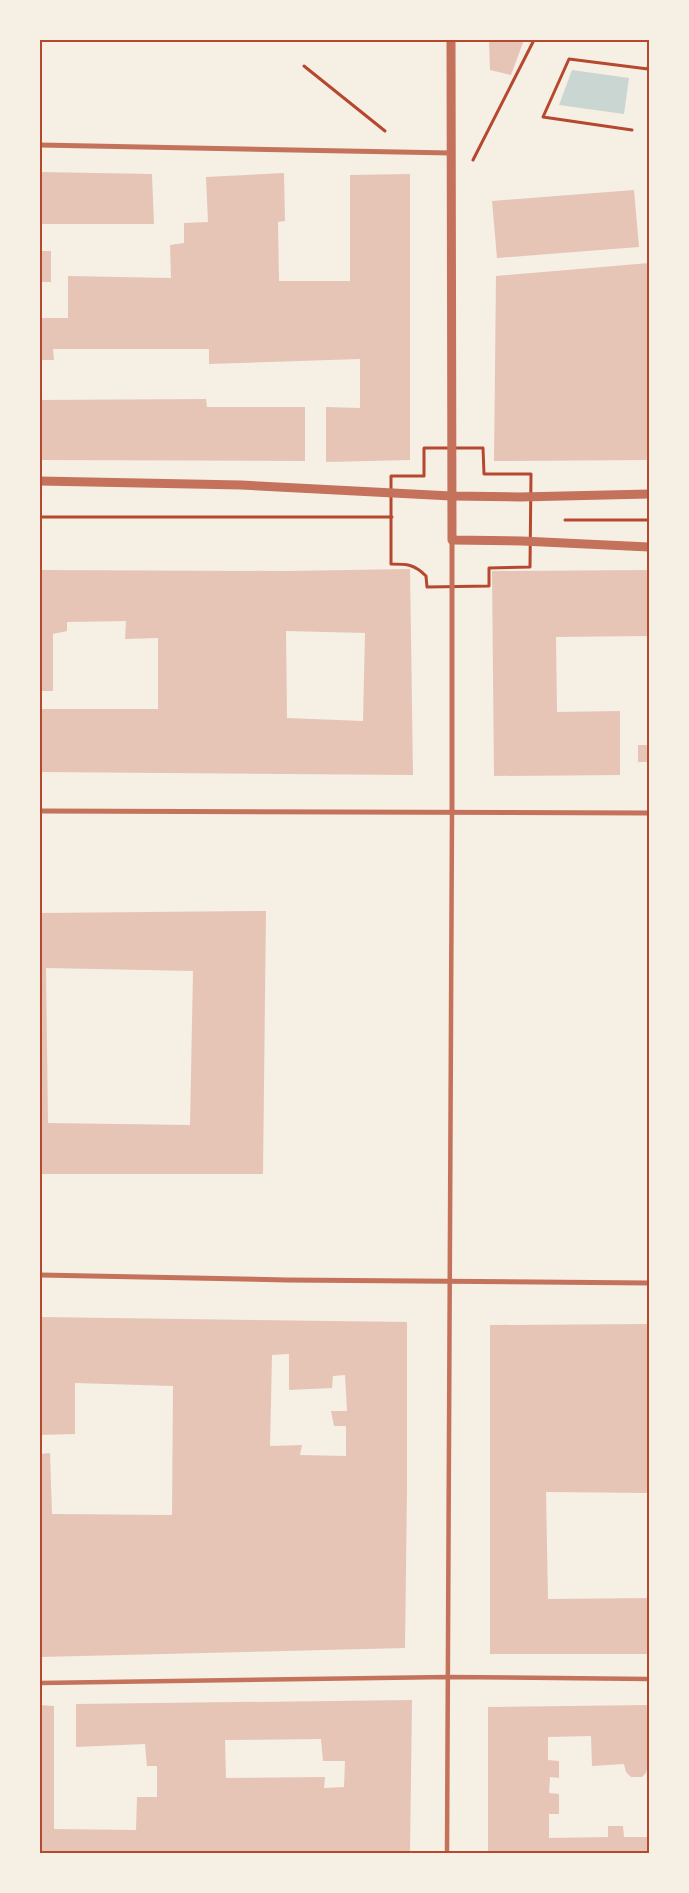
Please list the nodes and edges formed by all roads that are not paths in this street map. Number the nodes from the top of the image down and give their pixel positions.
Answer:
1 (451, 40) edge
2 (40, 145) edge
3 (451, 154) junction
4 (40, 481) edge
5 (649, 494) edge
6 (451, 496) junction
7 (452, 540) junction
8 (649, 547) edge
9 (40, 811) edge
10 (452, 812) junction
11 (649, 813) edge
12 (40, 1275) edge
13 (451, 1282) junction
14 (649, 1283) edge
15 (448, 1677) junction
16 (649, 1679) edge
17 (40, 1683) edge
18 (447, 1853) edge

1 - 3 street
2 - 3 street
3 - 6 street
4 - 6 street
5 - 6 street
6 - 7 street
7 - 8 street
7 - 10 street
9 - 10 street
10 - 11 street
10 - 13 street
12 - 13 street
13 - 14 street
13 - 15 street
15 - 16 street
15 - 17 street
15 - 18 street

